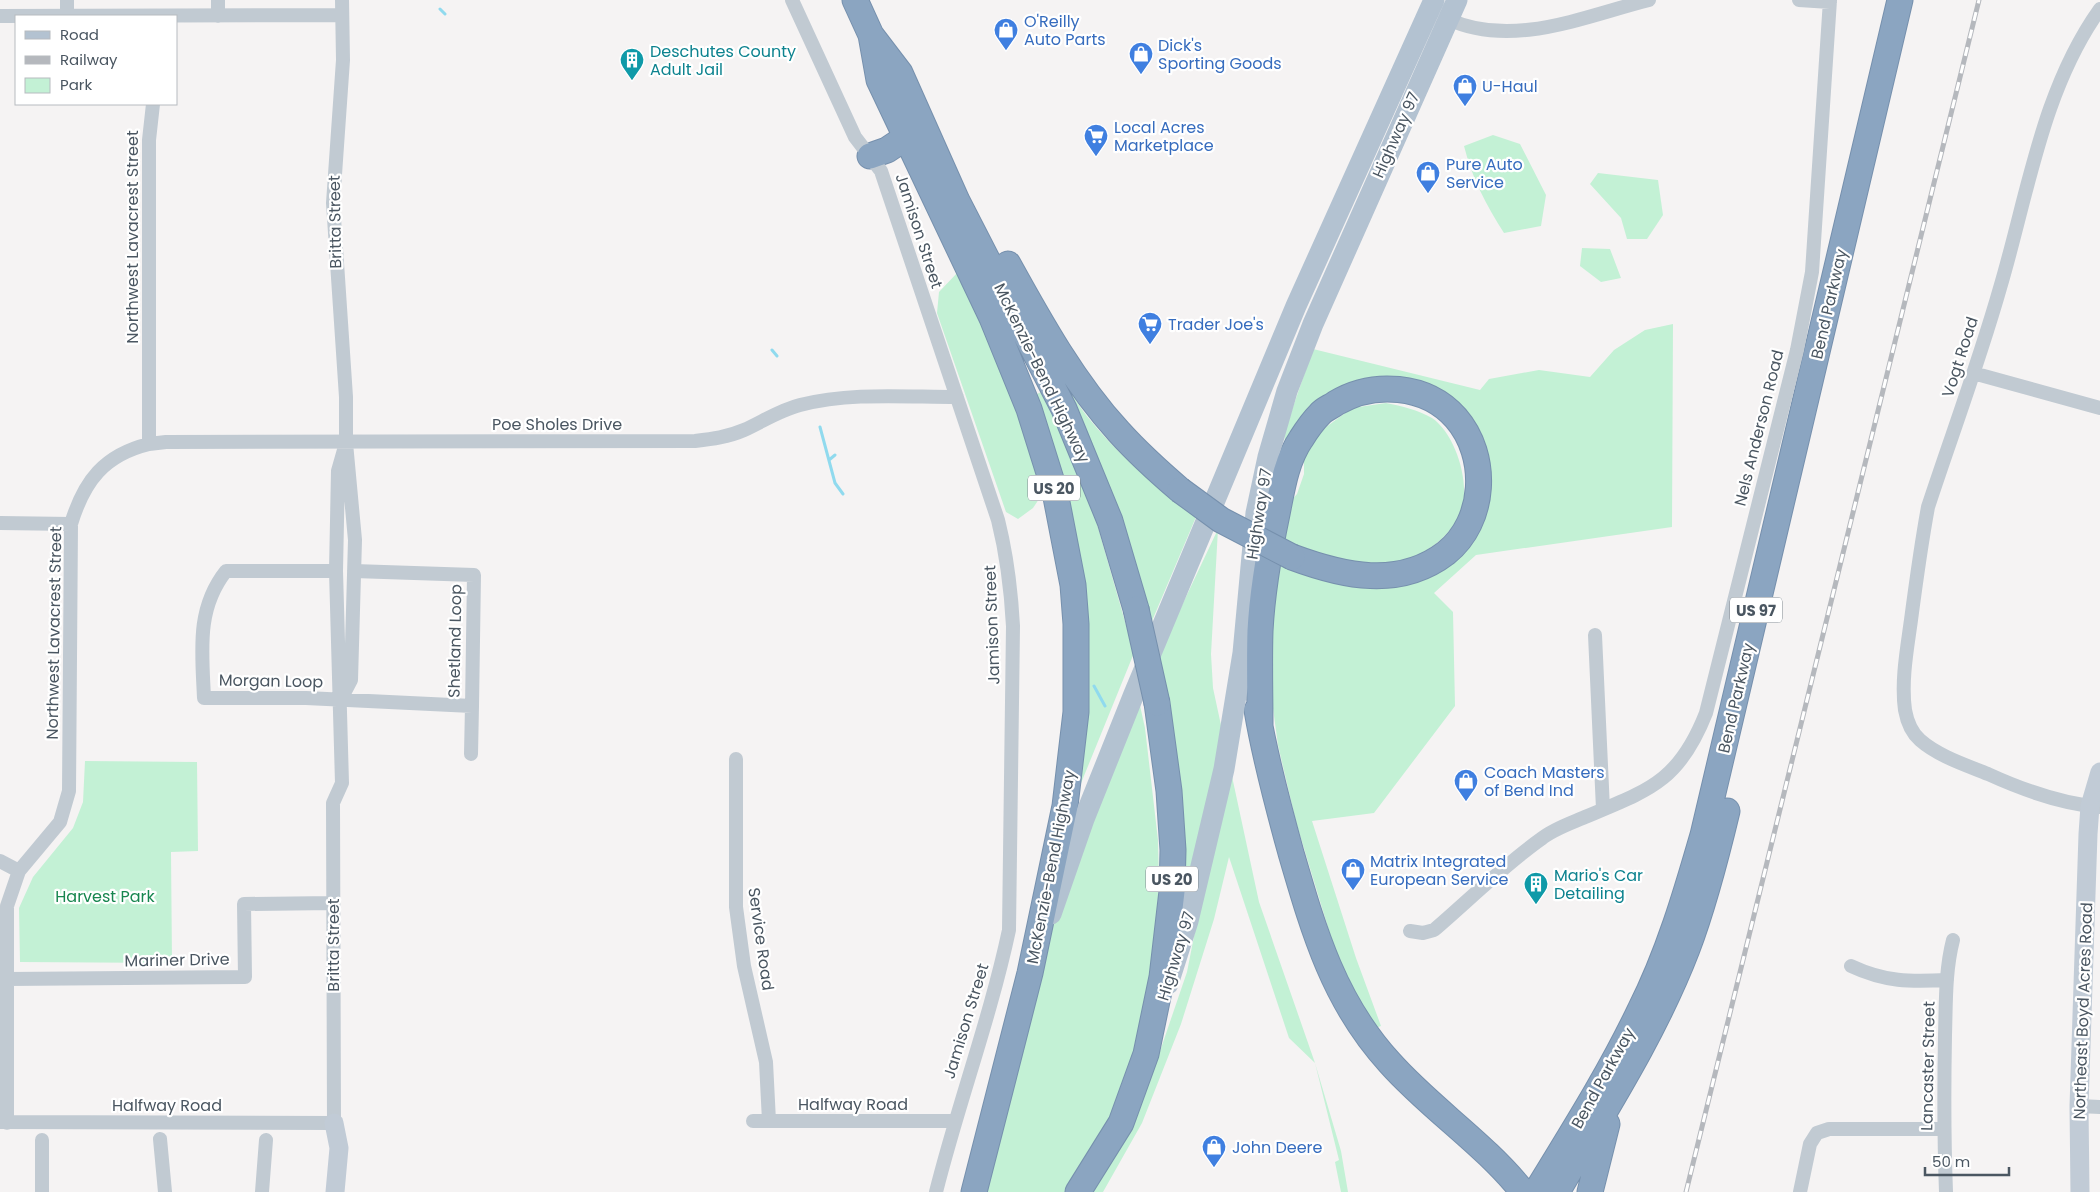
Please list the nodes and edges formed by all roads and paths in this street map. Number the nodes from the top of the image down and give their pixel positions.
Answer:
1 (67, 0) edge
2 (218, 0) edge
3 (342, 0) edge
4 (792, 0) edge
5 (855, 0) edge
6 (1456, 0) edge
7 (1649, 0) edge
8 (1799, 0) edge
9 (1892, 0) edge
10 (1900, 0) edge
11 (1918, 0) edge
12 (1830, 1) edge
13 (2100, 9) edge
14 (1437, 10) edge
15 (67, 15) edge
16 (342, 15) junction
17 (0, 16) edge
18 (15, 16) edge
19 (178, 16) edge
20 (218, 16) junction
21 (871, 35) junction
22 (1888, 54) junction
23 (900, 73) junction
24 (153, 105) edge
25 (905, 138) junction
26 (870, 156) junction
27 (1973, 373) junction
28 (957, 397) junction
29 (2100, 408) edge
30 (346, 443) junction
31 (149, 444) junction
32 (0, 523) edge
33 (71, 524) junction
34 (336, 571) junction
35 (354, 571) junction
36 (1249, 594) junction
37 (1595, 635) dead end
38 (341, 700) junction
39 (472, 706) junction
40 (1260, 726) junction
41 (471, 754) dead end
42 (736, 759) dead end
43 (2100, 772) edge
44 (2095, 807) edge
45 (1603, 810) junction
46 (0, 861) edge
47 (19, 871) junction
48 (333, 903) junction
49 (1410, 930) dead end
50 (1953, 940) dead end
51 (1851, 966) dead end
52 (1030, 973) junction
53 (8, 979) junction
54 (1947, 980) junction
55 (1146, 1054) junction
56 (1614, 1098) junction
57 (2079, 1106) junction
58 (2100, 1106) edge
59 (753, 1121) dead end
60 (769, 1121) junction
61 (954, 1121) junction
62 (4, 1122) edge
63 (334, 1122) junction
64 (1944, 1129) junction
65 (160, 1139) dead end
66 (42, 1140) dead end
67 (266, 1140) dead end
68 (1516, 1184) edge
69 (975, 1191) edge
70 (42, 1192) edge
71 (165, 1192) edge
72 (262, 1192) edge
73 (336, 1192) edge
74 (936, 1192) edge
75 (1078, 1192) edge
76 (1536, 1192) edge
77 (1557, 1192) edge
78 (1590, 1192) edge
79 (1800, 1192) edge
80 (1946, 1192) edge
81 (2080, 1192) edge

1 - 15 street
2 - 20 street
3 - 16 street, Britta Street
4 - 26 street, Jamison Street
5 - 21 highway, McKenzie-Bend Highway / US 20
6 - 14 main road, Highway 97
7 - 14 street
8 - 12 street
9 - 22 highway
10 - 22 highway, Bend Parkway / US 97
11 - 56 highway, Bend Parkway / US 97
12 - 45 street, Nels Anderson Road
13 - 27 street, Vogt Road
14 - 36 main road, Highway 97
14 - 52 main road, Highway 97
16 - 20 street
16 - 30 street, Britta Street
17 - 18 street
19 - 20 street
21 - 23 highway, McKenzie-Bend Highway / US 20
21 - 25 highway, McKenzie-Bend Highway / US 20
22 - 76 highway, Bend Parkway / US 97
23 - 40 highway, bridge
23 - 55 highway, McKenzie-Bend Highway / US 20, bridge
24 - 31 street, Northwest Lavacrest Street
25 - 26 highway
25 - 52 highway, McKenzie-Bend Highway / US 20
26 - 28 street, Jamison Street
27 - 29 street
27 - 44 street, Vogt Road
28 - 30 street, Poe Sholes Drive
28 - 61 street, Jamison Street
30 - 31 street, Poe Sholes Drive
30 - 34 street, Britta Street
30 - 35 street, Britta Street
31 - 33 street, Northwest Lavacrest Street
32 - 33 street
33 - 47 street, Northwest Lavacrest Street
34 - 38 street, Britta Street
34 - 38 street, Morgan Loop
35 - 38 street, Britta Street
35 - 39 street, Shetland Loop
36 - 40 highway
36 - 55 main road, Highway 97
37 - 45 street
38 - 39 street, Shetland Loop
38 - 48 street, Britta Street
39 - 41 street, Shetland Loop
40 - 68 highway
42 - 60 street, Service Road
43 - 44 street, Northeast Boyd Acres Road
44 - 57 street, Northeast Boyd Acres Road
45 - 49 street, Nels Anderson Road
46 - 47 street
47 - 53 street, Northwest Lavacrest Street
48 - 53 street, Mariner Drive
48 - 63 street, Britta Street
50 - 54 street, Lancaster Street
51 - 54 street
52 - 69 highway, McKenzie-Bend Highway / US 20
53 - 62 street, Northwest Lavacrest Street
54 - 64 street, Lancaster Street
55 - 75 highway, McKenzie-Bend Highway / US 20
56 - 77 highway, Bend Parkway / US 97
56 - 78 highway
57 - 58 street
57 - 81 street, Northeast Boyd Acres Road
59 - 60 street, Halfway Road
60 - 61 street, Halfway Road
61 - 74 street, Jamison Street
62 - 63 street, Halfway Road
63 - 73 street, Britta Street
64 - 79 street
64 - 80 street, Lancaster Street
65 - 71 street
66 - 70 street
67 - 72 street

